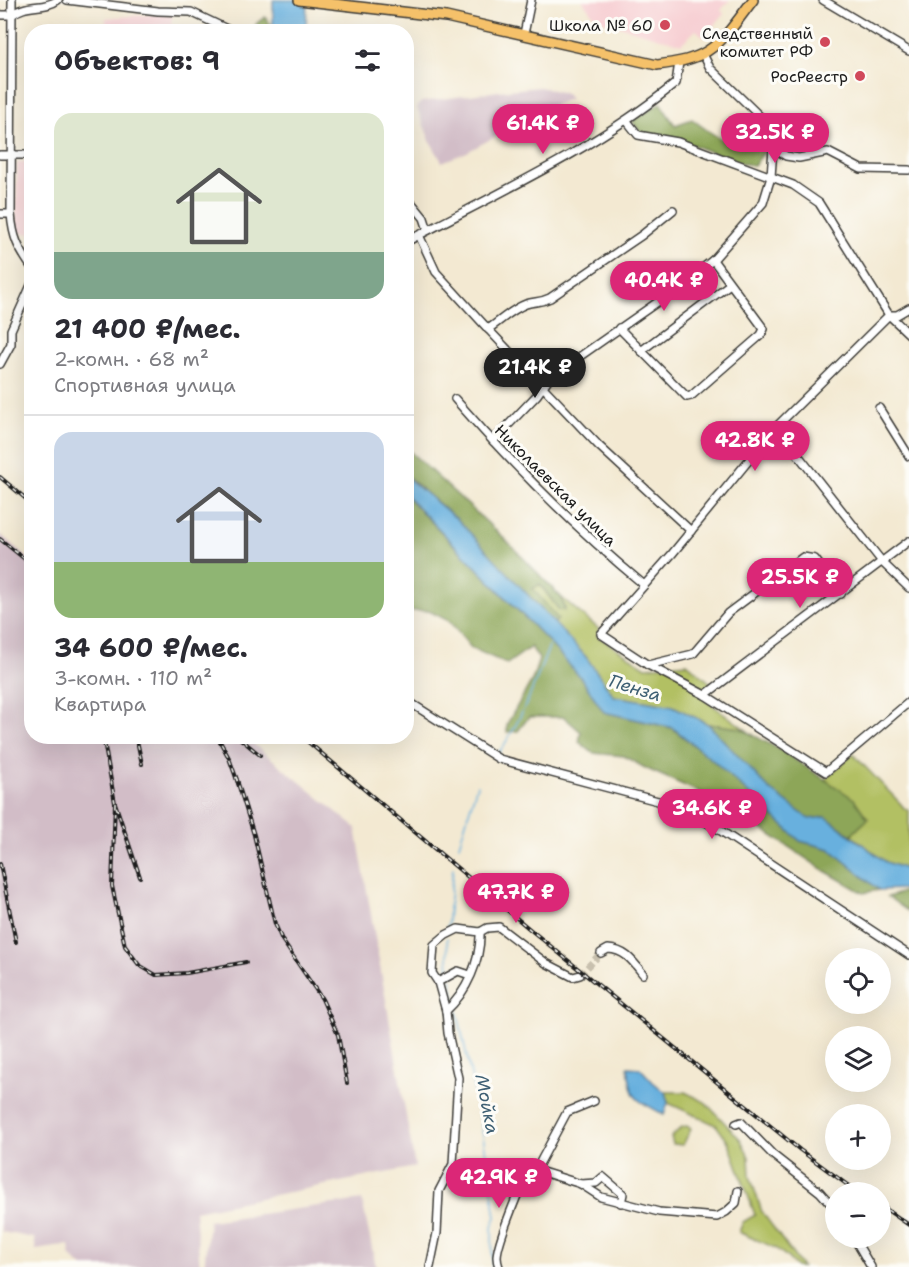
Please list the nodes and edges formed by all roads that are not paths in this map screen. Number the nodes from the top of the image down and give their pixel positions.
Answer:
1 (12, 0) edge
2 (58, 0) edge
3 (67, 0) edge
4 (299, 0) edge
5 (531, 0) edge
6 (753, 0) edge
7 (823, 0) edge
8 (0, 15) edge
9 (12, 15) junction
10 (216, 24) edge
11 (524, 34) junction
12 (909, 51) edge
13 (703, 54) junction
14 (679, 62) junction
15 (627, 121) junction
16 (774, 148) junction
17 (0, 156) edge
18 (11, 156) junction
19 (24, 156) edge
20 (909, 170) edge
21 (771, 177) junction
22 (414, 206) edge
23 (673, 210) dead end
24 (0, 214) edge
25 (11, 214) junction
26 (428, 230) junction
27 (419, 235) junction
28 (414, 238) edge
29 (24, 257) edge
30 (713, 260) junction
31 (730, 284) junction
32 (24, 301) edge
33 (909, 308) edge
34 (889, 315) junction
35 (620, 328) junction
36 (488, 330) junction
37 (909, 334) edge
38 (640, 351) junction
39 (0, 364) edge
40 (541, 387) junction
41 (455, 399) dead end
42 (879, 408) dead end
43 (776, 427) junction
44 (493, 441) junction
45 (909, 456) edge
46 (691, 531) junction
47 (909, 541) edge
48 (883, 563) junction
49 (643, 584) junction
50 (909, 588) edge
51 (841, 594) junction
52 (648, 665) junction
53 (705, 695) junction
54 (909, 702) edge
55 (414, 705) edge
56 (480, 932) junction
57 (601, 953) dead end
58 (909, 955) edge
59 (643, 974) dead end
60 (470, 975) junction
61 (580, 975) dead end
62 (438, 982) junction
63 (446, 1011) junction
64 (594, 1101) dead end
65 (736, 1124) dead end
66 (536, 1170) junction
67 (581, 1184) junction
68 (738, 1191) dead end
69 (825, 1200) edge
70 (621, 1203) junction
71 (860, 1248) edge
72 (430, 1267) edge
73 (499, 1267) edge
74 (871, 1267) edge

1 - 9 street
2 - 9 street
3 - 10 street
4 - 11 main road
5 - 11 street
6 - 13 main road
7 - 12 street
8 - 9 street
9 - 18 street
11 - 14 main road
13 - 14 main road
13 - 16 street
14 - 15 street
15 - 21 street
15 - 26 street
16 - 20 street
16 - 21 street
17 - 18 street
18 - 19 street
18 - 25 street
21 - 30 street
21 - 34 street
22 - 26 street
23 - 36 street
24 - 25 street
25 - 29 street
26 - 27 street
27 - 28 street
27 - 36 street
30 - 31 street
30 - 35 street
31 - 38 street
31 - 38 street
32 - 39 street
33 - 34 street
34 - 37 street
34 - 43 street
35 - 38 street
35 - 40 street
36 - 40 street
40 - 44 street
40 - 46 street
41 - 44 street, Николаевская улица
42 - 45 street
43 - 46 street
43 - 48 street
44 - 49 street, Николаевская улица
46 - 49 street
47 - 48 street
48 - 50 street
48 - 51 street
49 - 52 street
51 - 52 street
51 - 53 street
52 - 53 street
53 - 54 street
55 - 58 street
56 - 60 street
56 - 61 street
56 - 62 street
57 - 59 street
60 - 62 street
60 - 63 street
62 - 63 street
63 - 72 street
64 - 66 street
65 - 69 street
66 - 67 street
66 - 73 street
67 - 70 street
67 - 70 street
68 - 70 street
71 - 74 street

